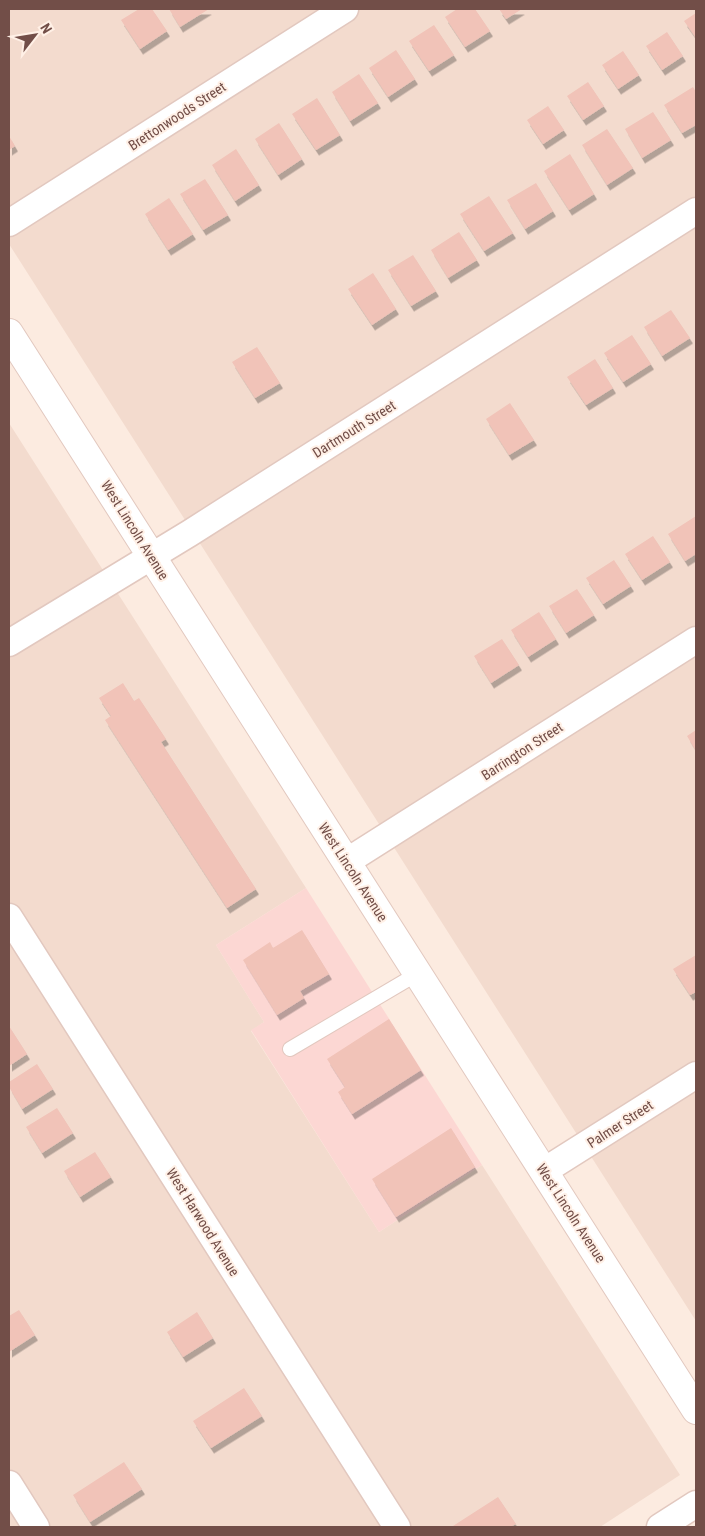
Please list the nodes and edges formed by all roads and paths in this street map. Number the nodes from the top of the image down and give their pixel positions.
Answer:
1 (345, 9) edge
2 (696, 211) edge
3 (9, 223) edge
4 (9, 334) edge
5 (151, 556) junction
6 (696, 640) edge
7 (9, 643) edge
8 (346, 862) junction
9 (9, 917) edge
10 (418, 974) junction
11 (290, 1049) dead end
12 (696, 1075) edge
13 (544, 1172) junction
14 (696, 1410) edge
15 (9, 1484) edge
16 (696, 1504) edge
17 (36, 1527) edge
18 (397, 1527) edge
19 (660, 1527) edge

1 - 3 street, Brettonwoods Street
2 - 5 street, Dartmouth Street
4 - 5 street, West Lincoln Avenue
5 - 7 street, Dartmouth Street
5 - 8 street, West Lincoln Avenue
6 - 8 street, Barrington Street
8 - 10 street, West Lincoln Avenue
9 - 18 street, West Harwood Avenue
10 - 11 lane
10 - 13 street, West Lincoln Avenue
12 - 13 street, Palmer Street
13 - 14 street, West Lincoln Avenue
15 - 17 street
16 - 19 street

